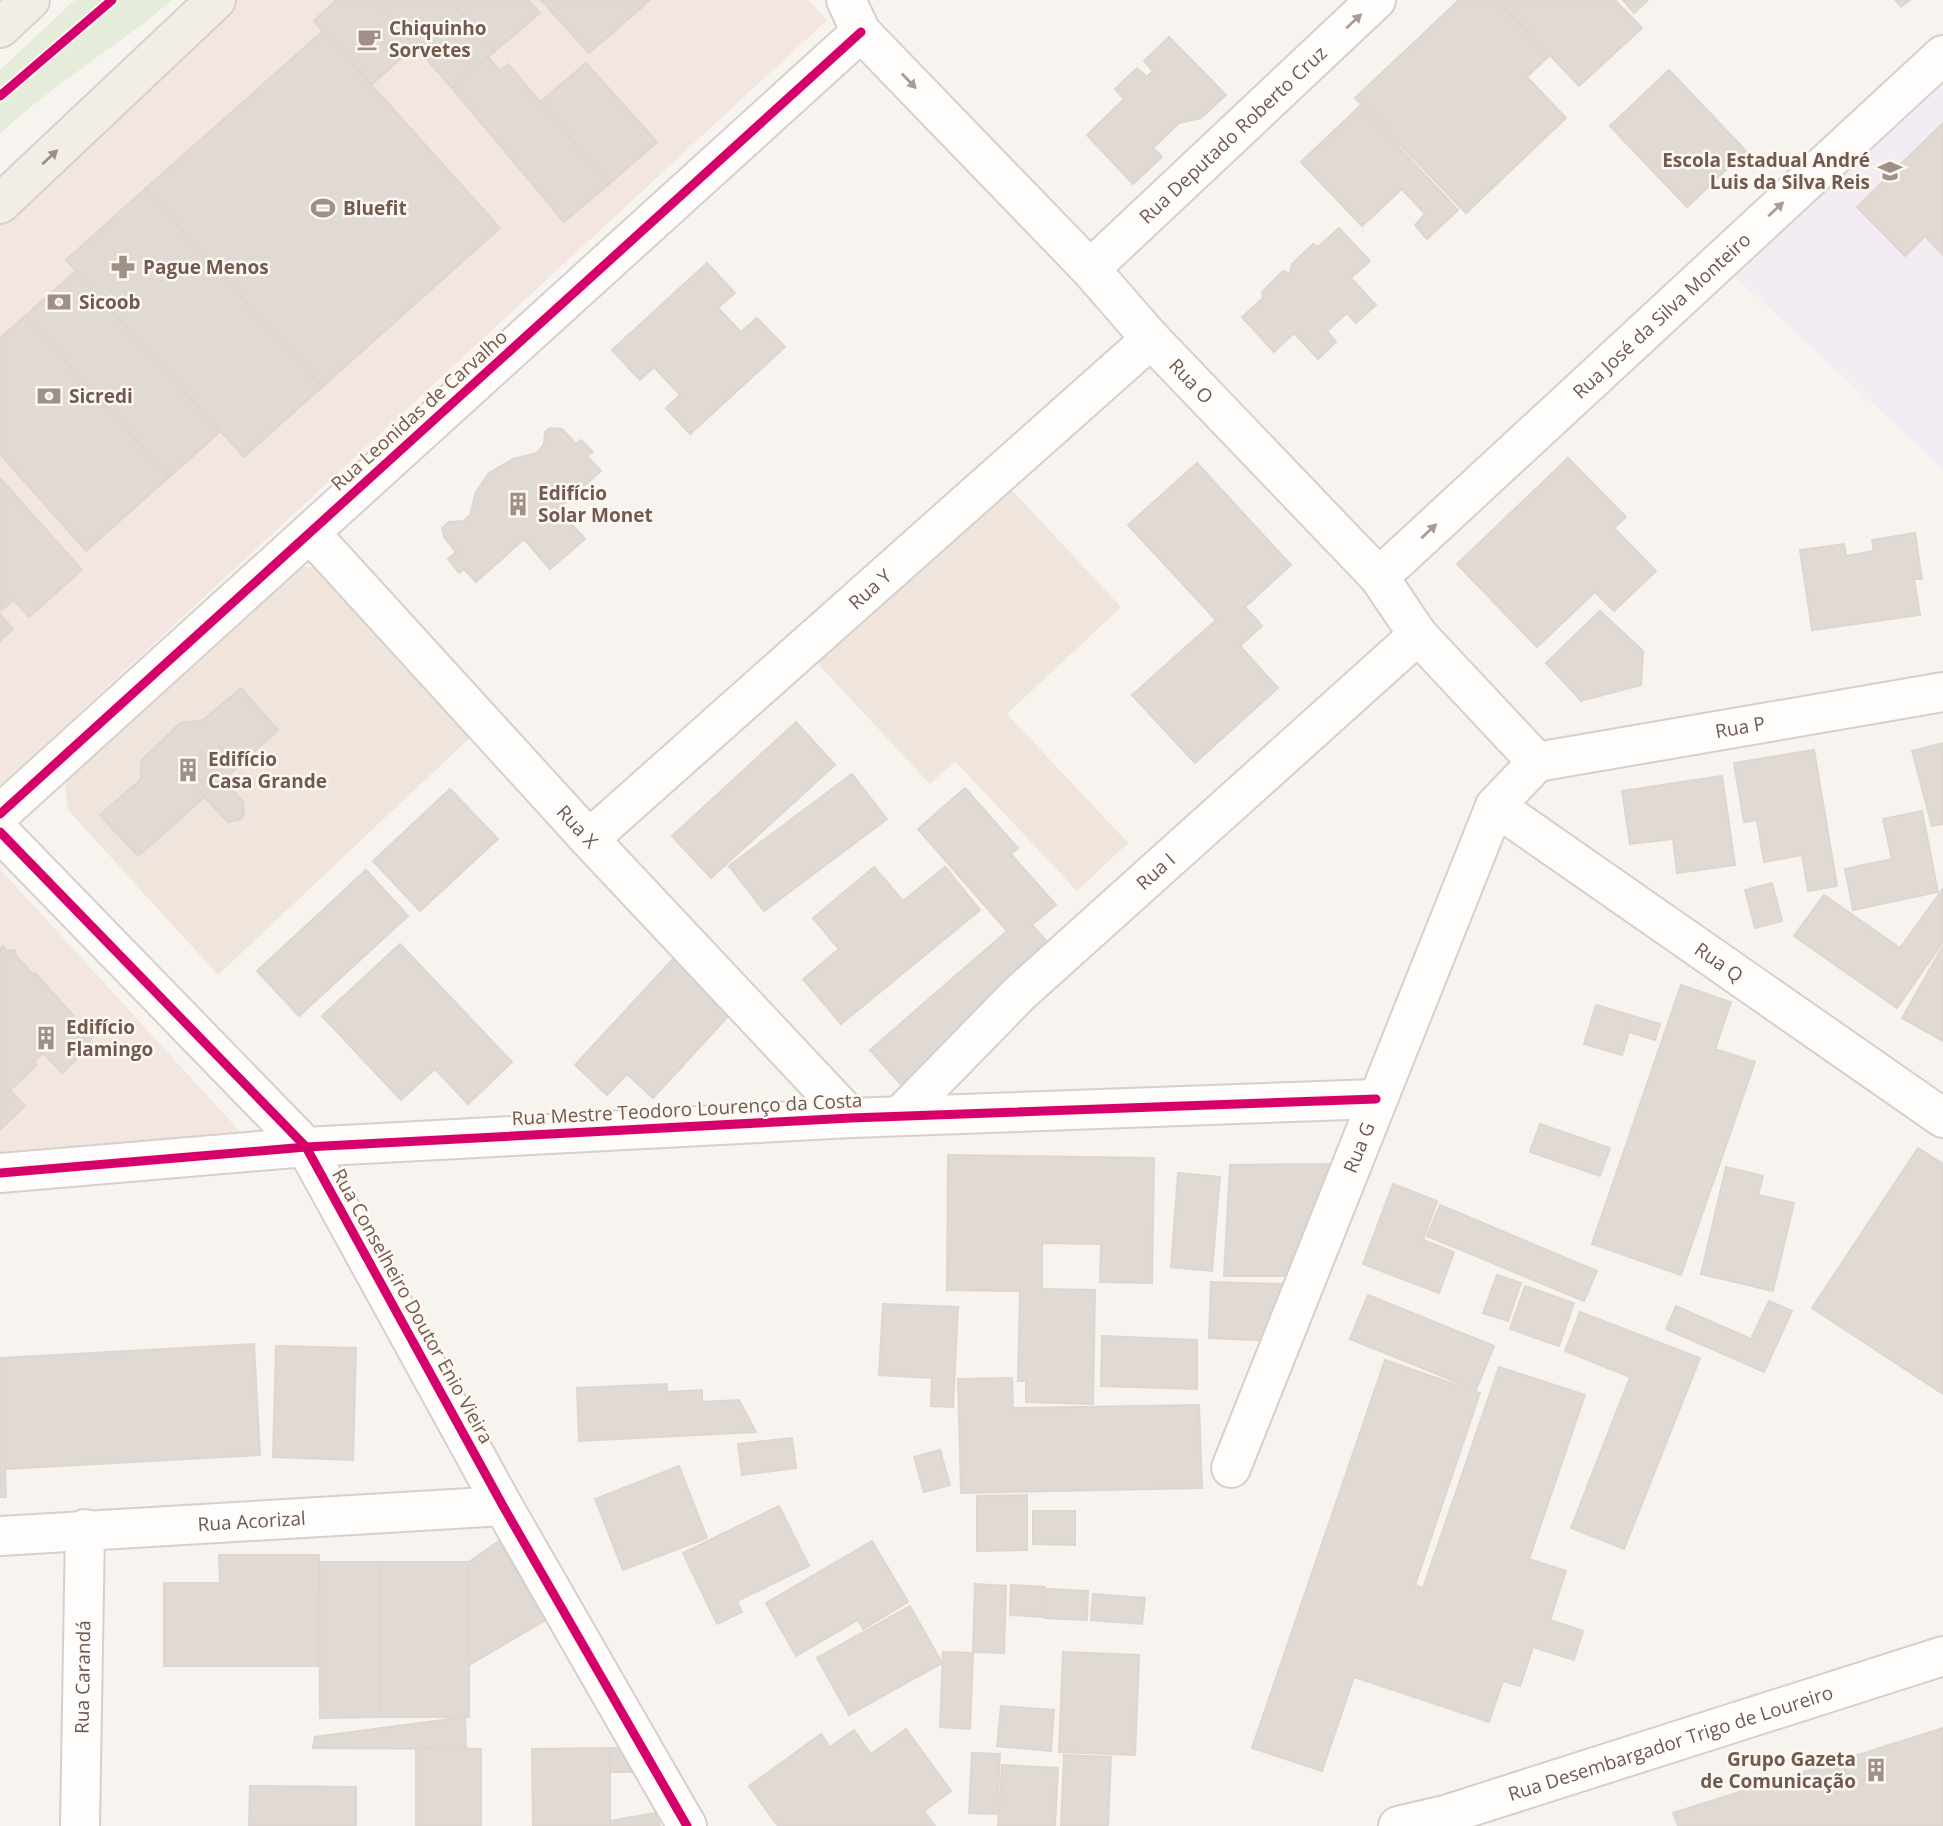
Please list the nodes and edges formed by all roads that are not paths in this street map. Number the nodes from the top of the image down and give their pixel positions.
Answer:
1 (30, 0) edge
2 (216, 0) edge
3 (1376, 0) edge
4 (854, 16) edge
5 (0, 28) edge
6 (1943, 55) edge
7 (0, 204) edge
8 (1090, 269) junction
9 (1151, 339) junction
10 (310, 533) junction
11 (1379, 577) junction
12 (1418, 635) junction
13 (1943, 692) edge
14 (1537, 762) junction
15 (1495, 806) junction
16 (0, 814) edge
17 (0, 832) edge
18 (589, 839) junction
19 (1376, 1099) junction
20 (900, 1116) junction
21 (851, 1118) junction
22 (1943, 1118) edge
23 (306, 1147) junction
24 (0, 1173) edge
25 (1231, 1468) dead end
26 (503, 1506) junction
27 (85, 1529) junction
28 (0, 1536) edge
29 (1943, 1656) edge
30 (1439, 1821) edge
31 (80, 1826) edge
32 (687, 1826) edge
33 (1398, 1826) edge

1 - 5 main road
7 -> 2 main road
8 -> 3 street, Rua Deputado Roberto Cruz
4 -> 8 street, Rua O
4 - 10 street, Rua Leonidas de Carvalho
11 -> 6 street, Rua José da Silva Monteiro
8 - 9 street, Rua O
9 - 11 street, Rua O
9 - 18 street, Rua Y
10 - 16 street, Rua Leonidas de Carvalho
10 - 18 street, Rua X
11 - 12 street, Rua O
12 - 14 street, Rua O
12 - 20 street, Rua I
13 - 14 street, Rua P
14 - 15 street, Rua G
15 - 19 street, Rua G
15 - 22 street, Rua Q
17 - 23 street, Rua Conselheiro Doutor Enio Vieira
18 - 21 street, Rua X
19 - 20 street, Rua Mestre Teodoro Lourenço da Costa
19 - 25 street, Rua G
20 - 21 street, Rua Mestre Teodoro Lourenço da Costa
21 - 23 street, Rua Mestre Teodoro Lourenço da Costa
23 - 24 street, Rua Mestre Teodoro Lourenço da Costa
23 - 26 street, Rua Conselheiro Doutor Enio Vieira
26 - 27 street, Rua Acorizal
26 - 32 street, Rua Conselheiro Doutor Enio Vieira
27 - 28 street, Rua Acorizal
27 - 31 street, Rua Carandá
29 - 30 street, Rua Desembargador Trigo de Loureiro
30 - 33 street, Rua Desembargador Trigo de Loureiro

